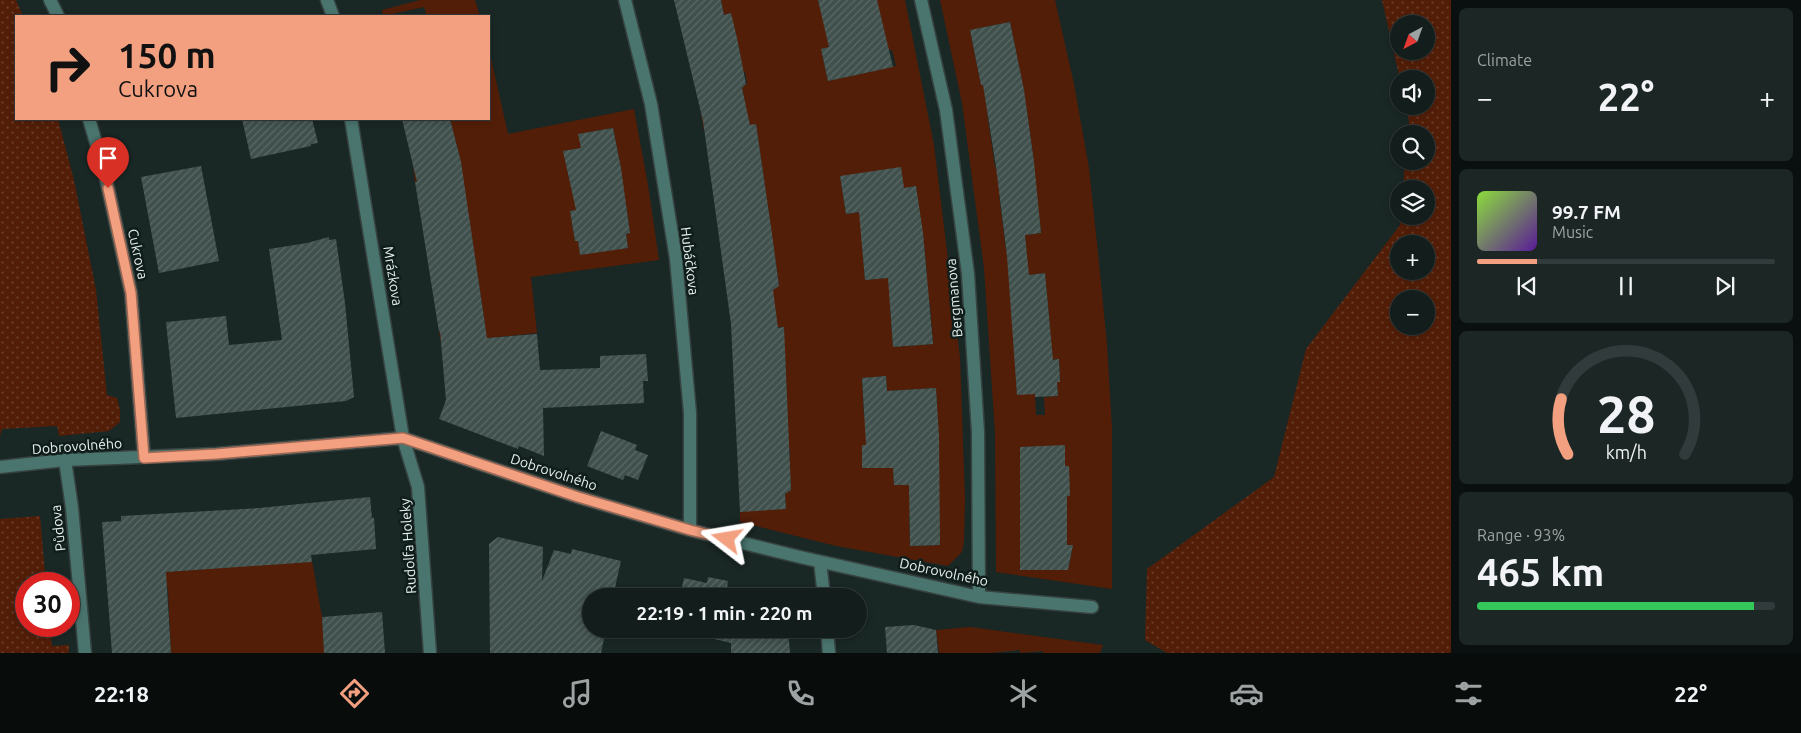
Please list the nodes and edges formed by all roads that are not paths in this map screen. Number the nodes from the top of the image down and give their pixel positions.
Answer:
1 (50, 0) edge
2 (327, 0) edge
3 (625, 0) edge
4 (921, 0) edge
5 (58, 15) edge
6 (333, 15) edge
7 (89, 120) edge
8 (351, 120) edge
9 (403, 438) junction
10 (144, 458) junction
11 (65, 460) junction
12 (0, 467) edge
13 (690, 530) junction
14 (820, 562) junction
15 (823, 588) edge
16 (979, 597) junction
17 (1092, 607) dead end
18 (828, 638) edge
19 (86, 653) edge
20 (430, 653) edge
21 (829, 653) edge

1 - 5 street
2 - 6 street
3 - 13 street, Hubáčkova
4 - 16 street, Bergmanova
7 - 10 street, Cukrova
8 - 9 street, Mrázkova
9 - 10 street, Dobrovolného
9 - 13 street, Dobrovolného
9 - 20 street, Rudolfa Holeky
10 - 11 street, Dobrovolného
11 - 12 street, Dobrovolného
11 - 19 street, Půdova
13 - 14 street, Dobrovolného
14 - 15 street
14 - 16 street, Dobrovolného
16 - 17 street, Dobrovolného
18 - 21 street

